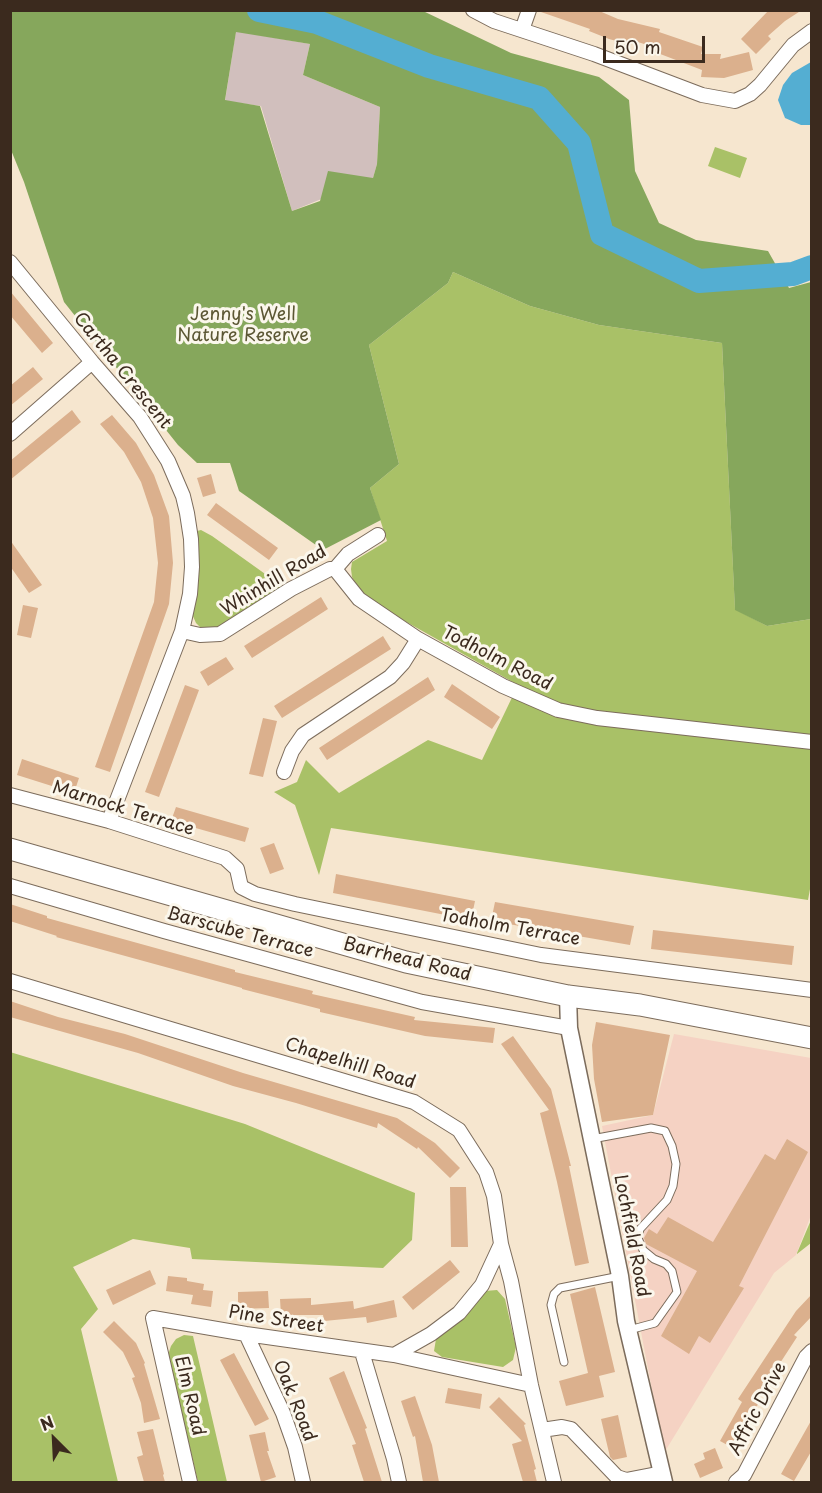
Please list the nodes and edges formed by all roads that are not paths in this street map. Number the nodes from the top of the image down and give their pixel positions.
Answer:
1 (473, 10) edge
2 (529, 10) edge
3 (522, 30) junction
4 (812, 31) edge
5 (10, 262) edge
6 (92, 362) junction
7 (10, 434) edge
8 (378, 535) dead end
9 (334, 569) junction
10 (182, 631) junction
11 (418, 639) junction
12 (812, 742) edge
13 (284, 772) dead end
14 (10, 795) edge
15 (109, 821) junction
16 (10, 849) edge
17 (225, 858) joint
18 (10, 886) edge
19 (10, 981) edge
20 (812, 990) edge
21 (567, 996) junction
22 (569, 1028) junction
23 (812, 1038) edge
24 (592, 1139) junction
25 (501, 1244) junction
26 (620, 1276) junction
27 (153, 1318) joint
28 (628, 1330) junction
29 (246, 1334) junction
30 (812, 1351) edge
31 (362, 1352) junction
32 (394, 1355) junction
33 (564, 1362) dead end
34 (531, 1384) junction
35 (542, 1431) junction
36 (663, 1478) edge
37 (742, 1480) edge
38 (190, 1482) edge
39 (303, 1482) edge
40 (399, 1482) edge
41 (554, 1482) edge

1 - 3 street
2 - 3 street
3 - 4 street
5 - 6 street, Cartha Crescent
6 - 7 street
6 - 10 street, Cartha Crescent
8 - 9 street, Whinhill Road
9 - 10 street, Whinhill Road
9 - 11 street, Todholm Road
10 - 15 street, Cartha Crescent
11 - 12 street, Todholm Road
11 - 13 street
14 - 15 street, Marnock Terrace
15 - 17 street, Marnock Terrace
16 - 21 main road, Barrhead Road
17 - 20 street, Todholm Terrace
18 - 22 street, Barscube Terrace
19 - 25 street, Chapelhill Road
21 - 22 street, Lochfield Road
21 - 23 main road, Barrhead Road
22 - 24 street, Lochfield Road
24 - 26 street, Lochfield Road
24 - 28 lane
25 - 32 street
25 - 34 street, Chapelhill Road
26 - 28 street, Lochfield Road
26 - 33 lane
27 - 29 street, Pine Street
27 - 38 street, Elm Road
28 - 36 street, Lochfield Road
29 - 31 street, Pine Street
29 - 39 street, Oak Road
30 - 37 street, Affric Drive
31 - 32 street, Pine Street
31 - 40 street
32 - 34 street, Pine Street
34 - 35 street, Chapelhill Road
35 - 36 street
35 - 41 street, Chapelhill Road

